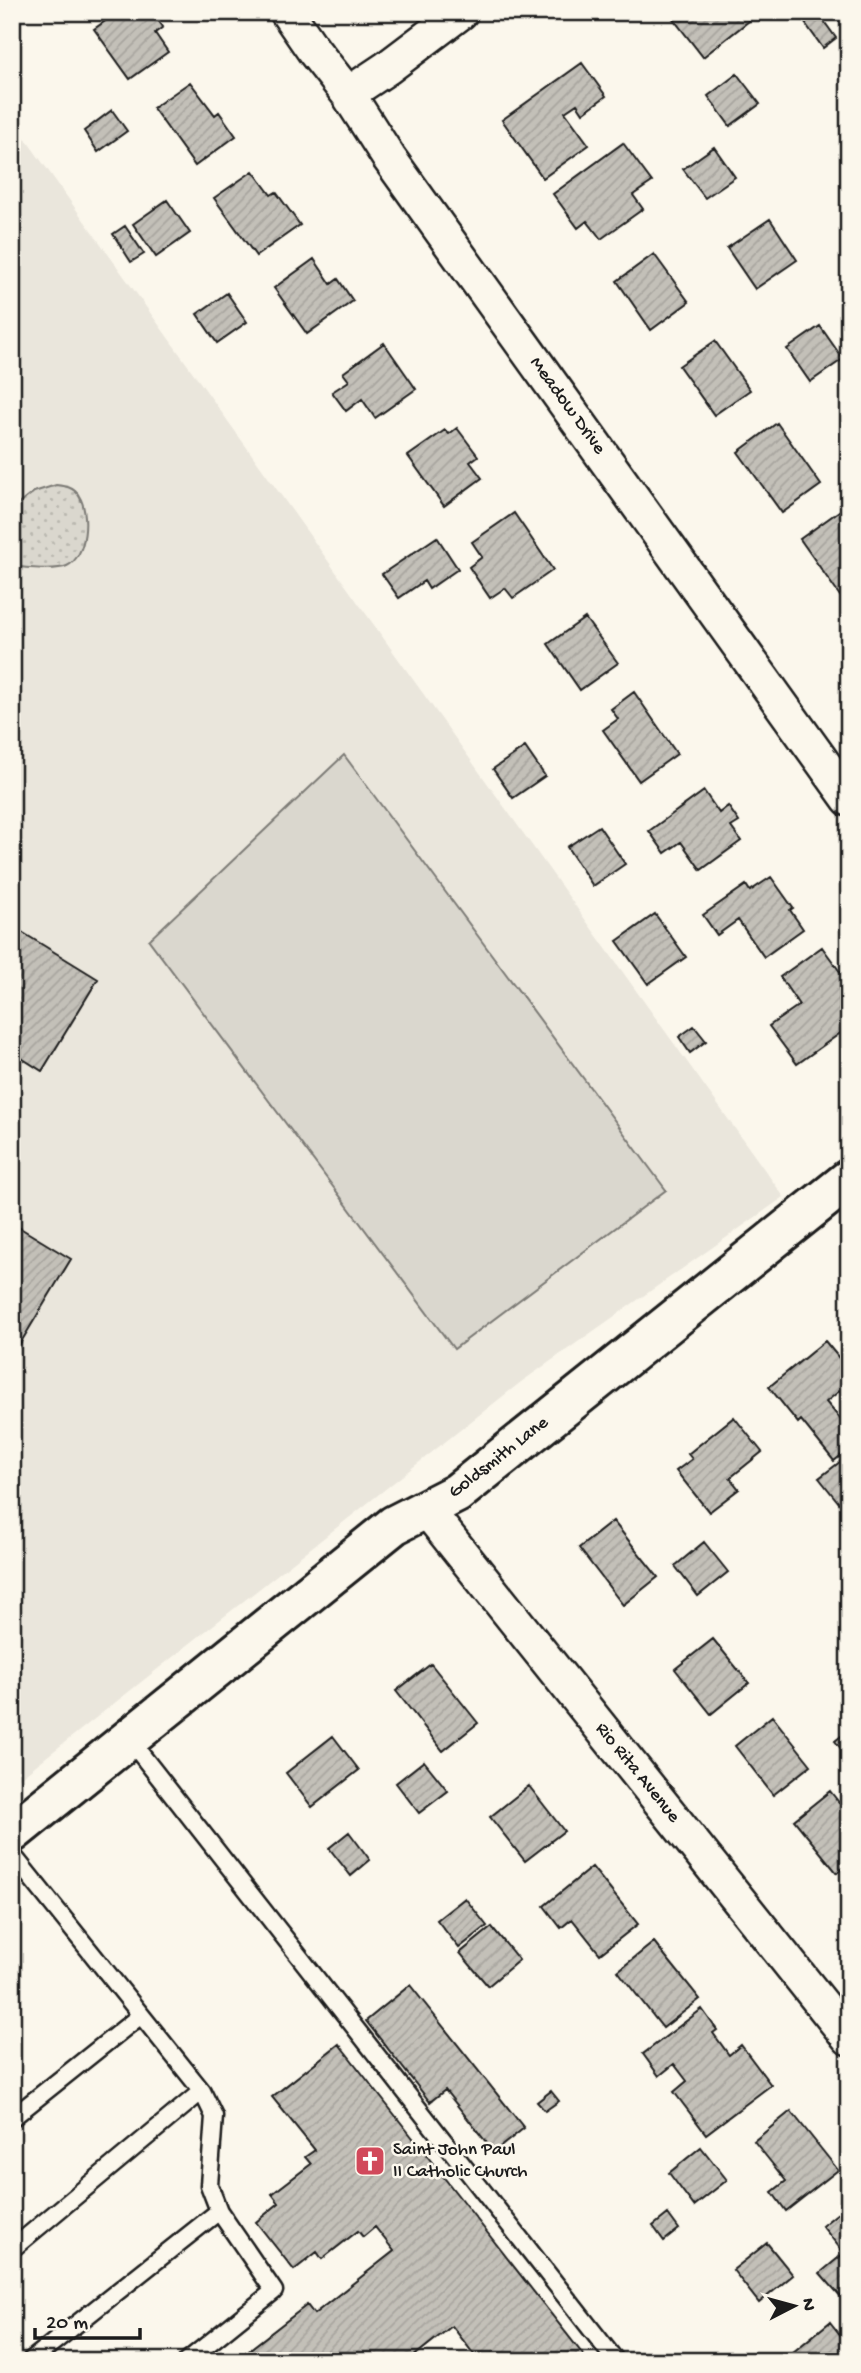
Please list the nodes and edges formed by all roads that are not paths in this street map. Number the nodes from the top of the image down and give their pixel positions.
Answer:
1 (287, 12) edge
2 (461, 12) edge
3 (348, 94) junction
4 (849, 799) edge
5 (849, 1179) edge
6 (426, 1509) junction
7 (129, 1739) junction
8 (12, 1833) edge
9 (12, 1854) edge
10 (141, 2015) junction
11 (849, 2038) edge
12 (202, 2091) junction
13 (12, 2118) edge
14 (219, 2211) junction
15 (12, 2249) edge
16 (30, 2361) edge
17 (187, 2361) edge
18 (616, 2361) edge

1 - 3 street, Meadow Drive
2 - 3 street
3 - 4 street, Meadow Drive
5 - 6 street, Goldsmith Lane
6 - 7 street, Goldsmith Lane
6 - 11 street, Rio Rita Avenue
7 - 8 street, Goldsmith Lane
7 - 18 lane
9 - 10 lane
10 - 12 lane
10 - 13 lane
12 - 14 lane
12 - 15 lane
14 - 16 lane
14 - 17 lane

